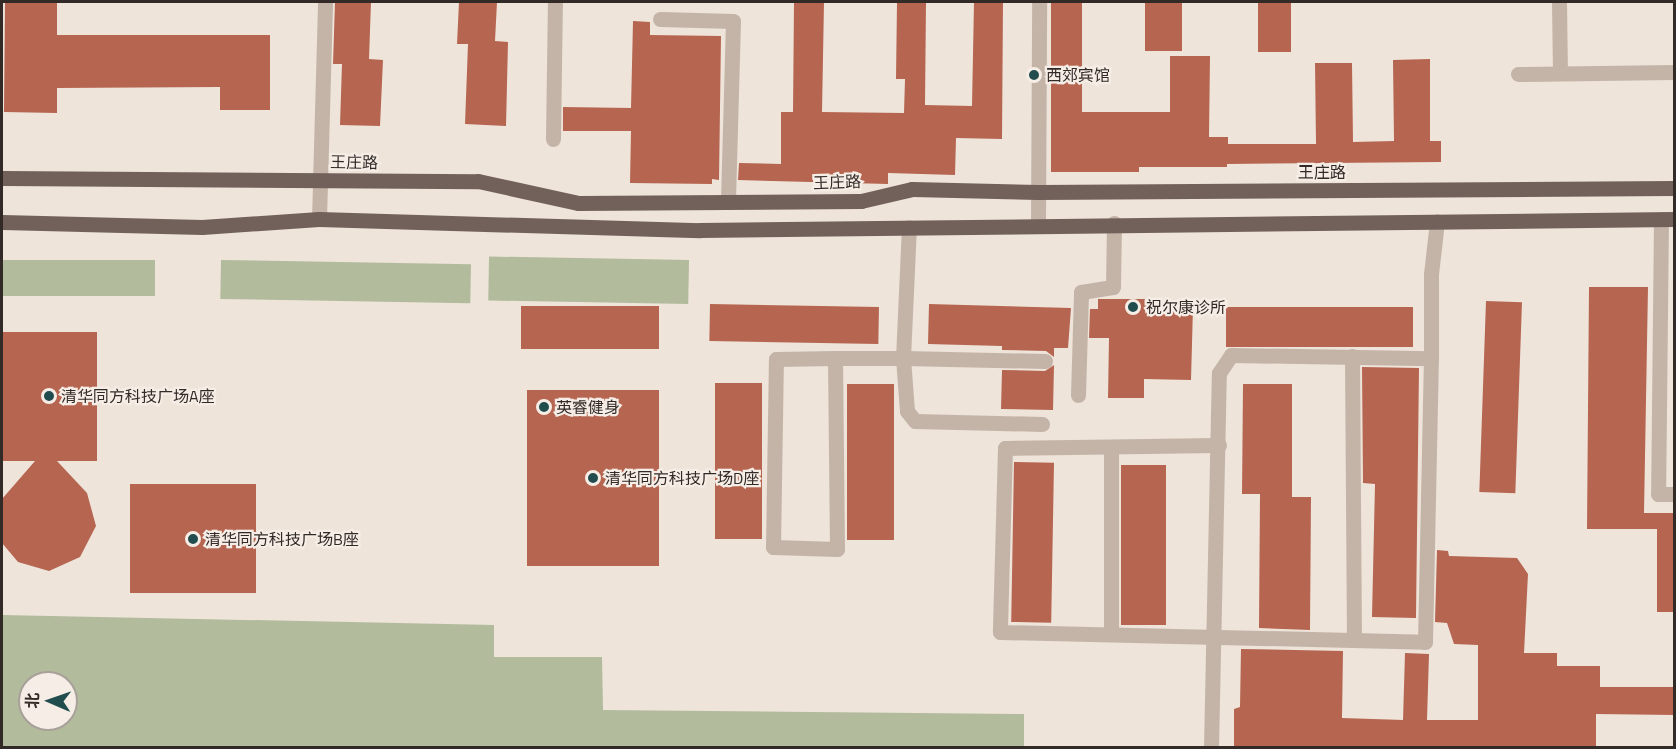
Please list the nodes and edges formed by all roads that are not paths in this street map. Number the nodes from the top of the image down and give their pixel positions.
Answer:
1 (325, 2) edge
2 (555, 2) edge
3 (1039, 2) edge
4 (1559, 2) edge
5 (660, 19) dead end
6 (1674, 72) edge
7 (1560, 73) junction
8 (1518, 74) dead end
9 (553, 140) dead end
10 (2, 178) edge
11 (320, 179) junction
12 (1674, 188) edge
13 (1038, 192) junction
14 (728, 202) junction
15 (319, 219) junction
16 (1668, 219) edge
17 (1437, 221) junction
18 (2, 222) edge
19 (1038, 223) junction
20 (1114, 223) junction
21 (909, 227) junction
22 (1352, 356) junction
23 (835, 358) junction
24 (903, 358) junction
25 (1431, 358) junction
26 (1045, 361) dead end
27 (1667, 393) edge
28 (1078, 394) dead end
29 (1042, 424) dead end
30 (1219, 445) junction
31 (1112, 447) junction
32 (1674, 494) edge
33 (1111, 633) junction
34 (1216, 636) junction
35 (1354, 640) junction
36 (1211, 747) edge

1 - 11 street
2 - 9 street
3 - 13 street
4 - 7 street
5 - 14 street
6 - 7 street
7 - 8 street
10 - 11 main road, 王庄路
11 - 14 main road, 王庄路
11 - 15 street
12 - 13 main road, 王庄路
13 - 14 main road, 王庄路
13 - 19 street
15 - 18 main road
15 - 21 main road
16 - 17 main road
16 - 27 street
17 - 20 main road
17 - 25 street
19 - 20 main road
19 - 21 main road
20 - 28 street
21 - 24 street
22 - 25 street
22 - 30 street
22 - 35 street
23 - 23 street
23 - 24 street
24 - 26 street
24 - 29 street
25 - 35 street
27 - 32 street
30 - 31 street
30 - 34 street
31 - 33 street
31 - 33 street
33 - 34 street
34 - 35 street
34 - 36 street

